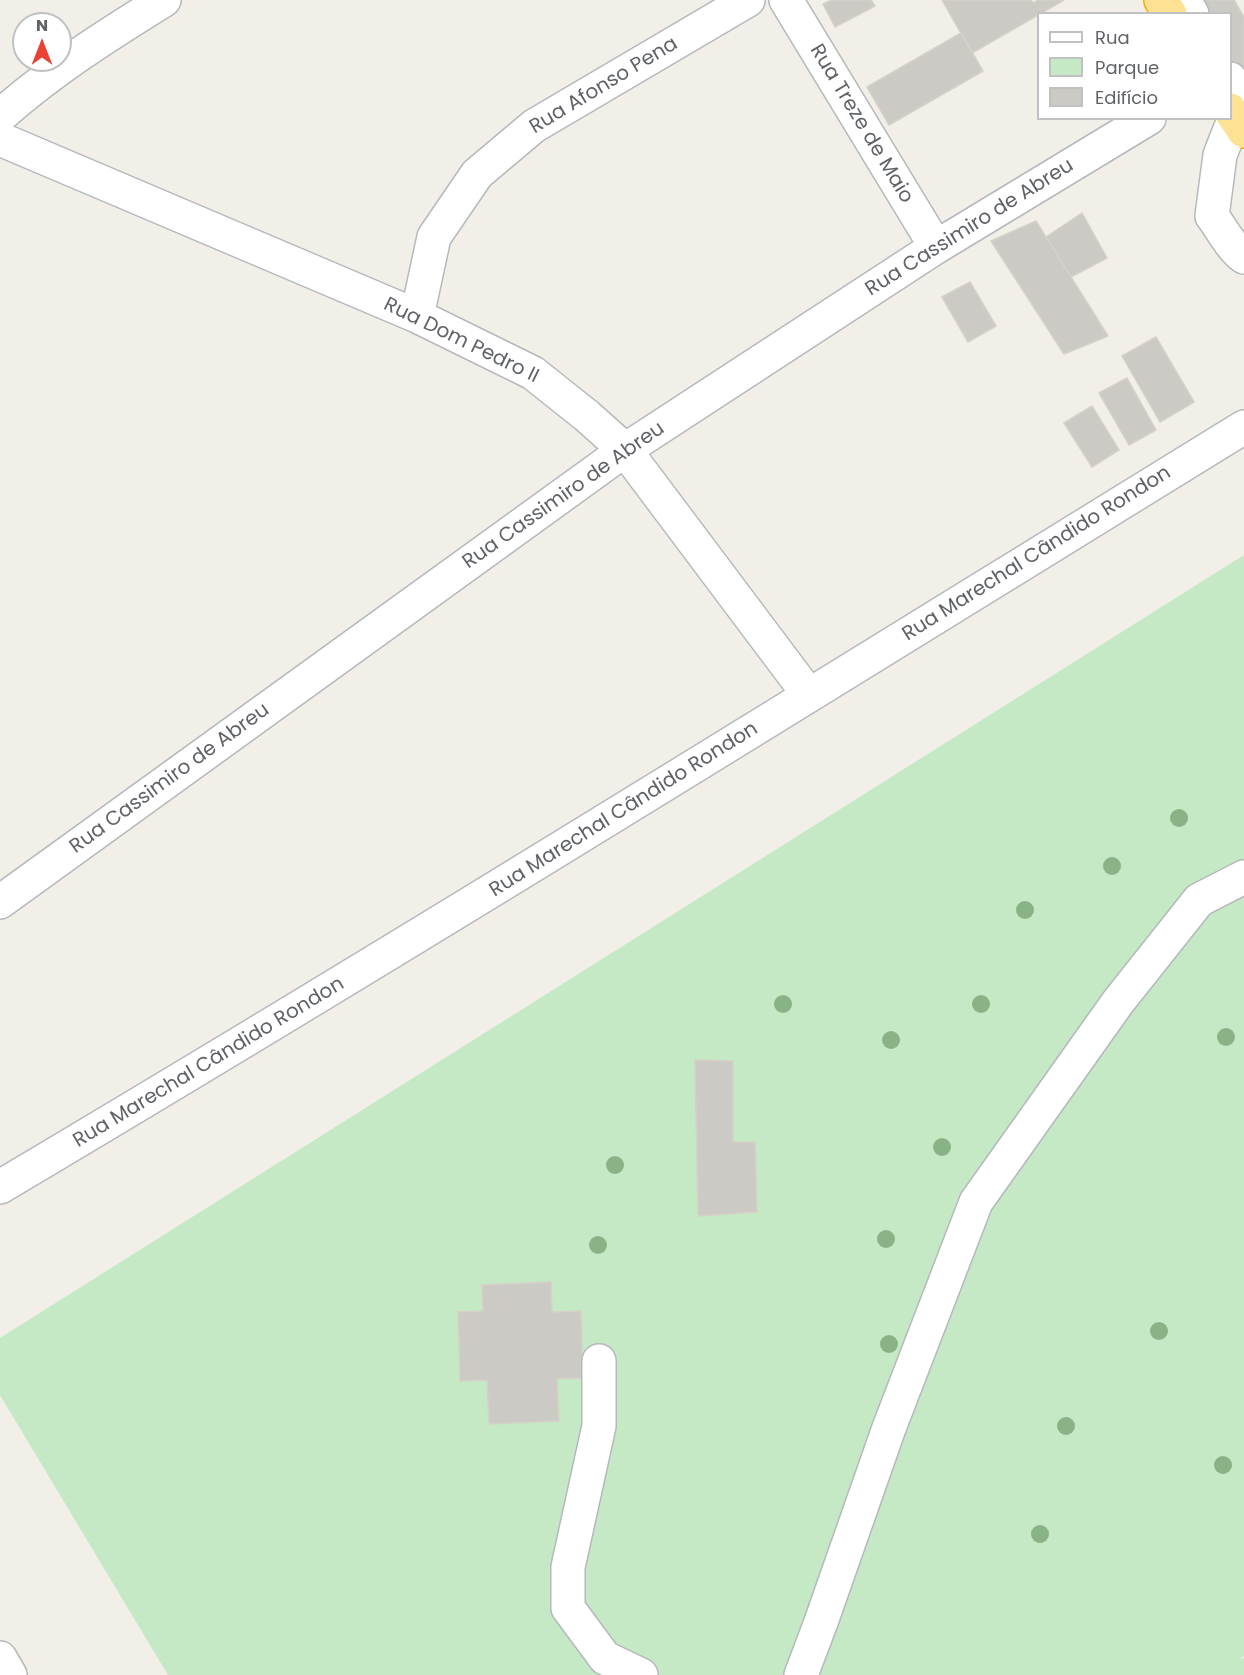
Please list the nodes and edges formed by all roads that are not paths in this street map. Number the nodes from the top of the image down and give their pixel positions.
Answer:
1 (164, 0) edge
2 (748, 0) edge
3 (786, 0) edge
4 (1232, 88) edge
5 (1238, 114) edge
6 (0, 116) edge
7 (1146, 120) edge
8 (0, 139) edge
9 (936, 247) junction
10 (1244, 257) edge
11 (417, 316) junction
12 (1244, 427) edge
13 (625, 450) junction
14 (809, 695) junction
15 (1244, 877) edge
16 (0, 902) edge
17 (0, 1188) edge
18 (599, 1361) dead end
19 (0, 1658) edge
20 (10, 1675) edge
21 (642, 1675) edge
22 (801, 1675) edge

1 - 6 street
2 - 11 street, Rua Afonso Pena
3 - 9 street, Rua Treze de Maio
4 - 5 street
5 - 10 street
7 - 9 street, Rua Cassimiro de Abreu
8 - 11 street, Rua Dom Pedro II
9 - 13 street, Rua Cassimiro de Abreu
11 - 13 street, Rua Dom Pedro II
12 - 14 street, Rua Marechal Cândido Rondon
13 - 14 street, Rua Dom Pedro II
13 - 16 street, Rua Cassimiro de Abreu
14 - 17 street, Rua Marechal Cândido Rondon
15 - 22 street
18 - 21 street
19 - 20 street

